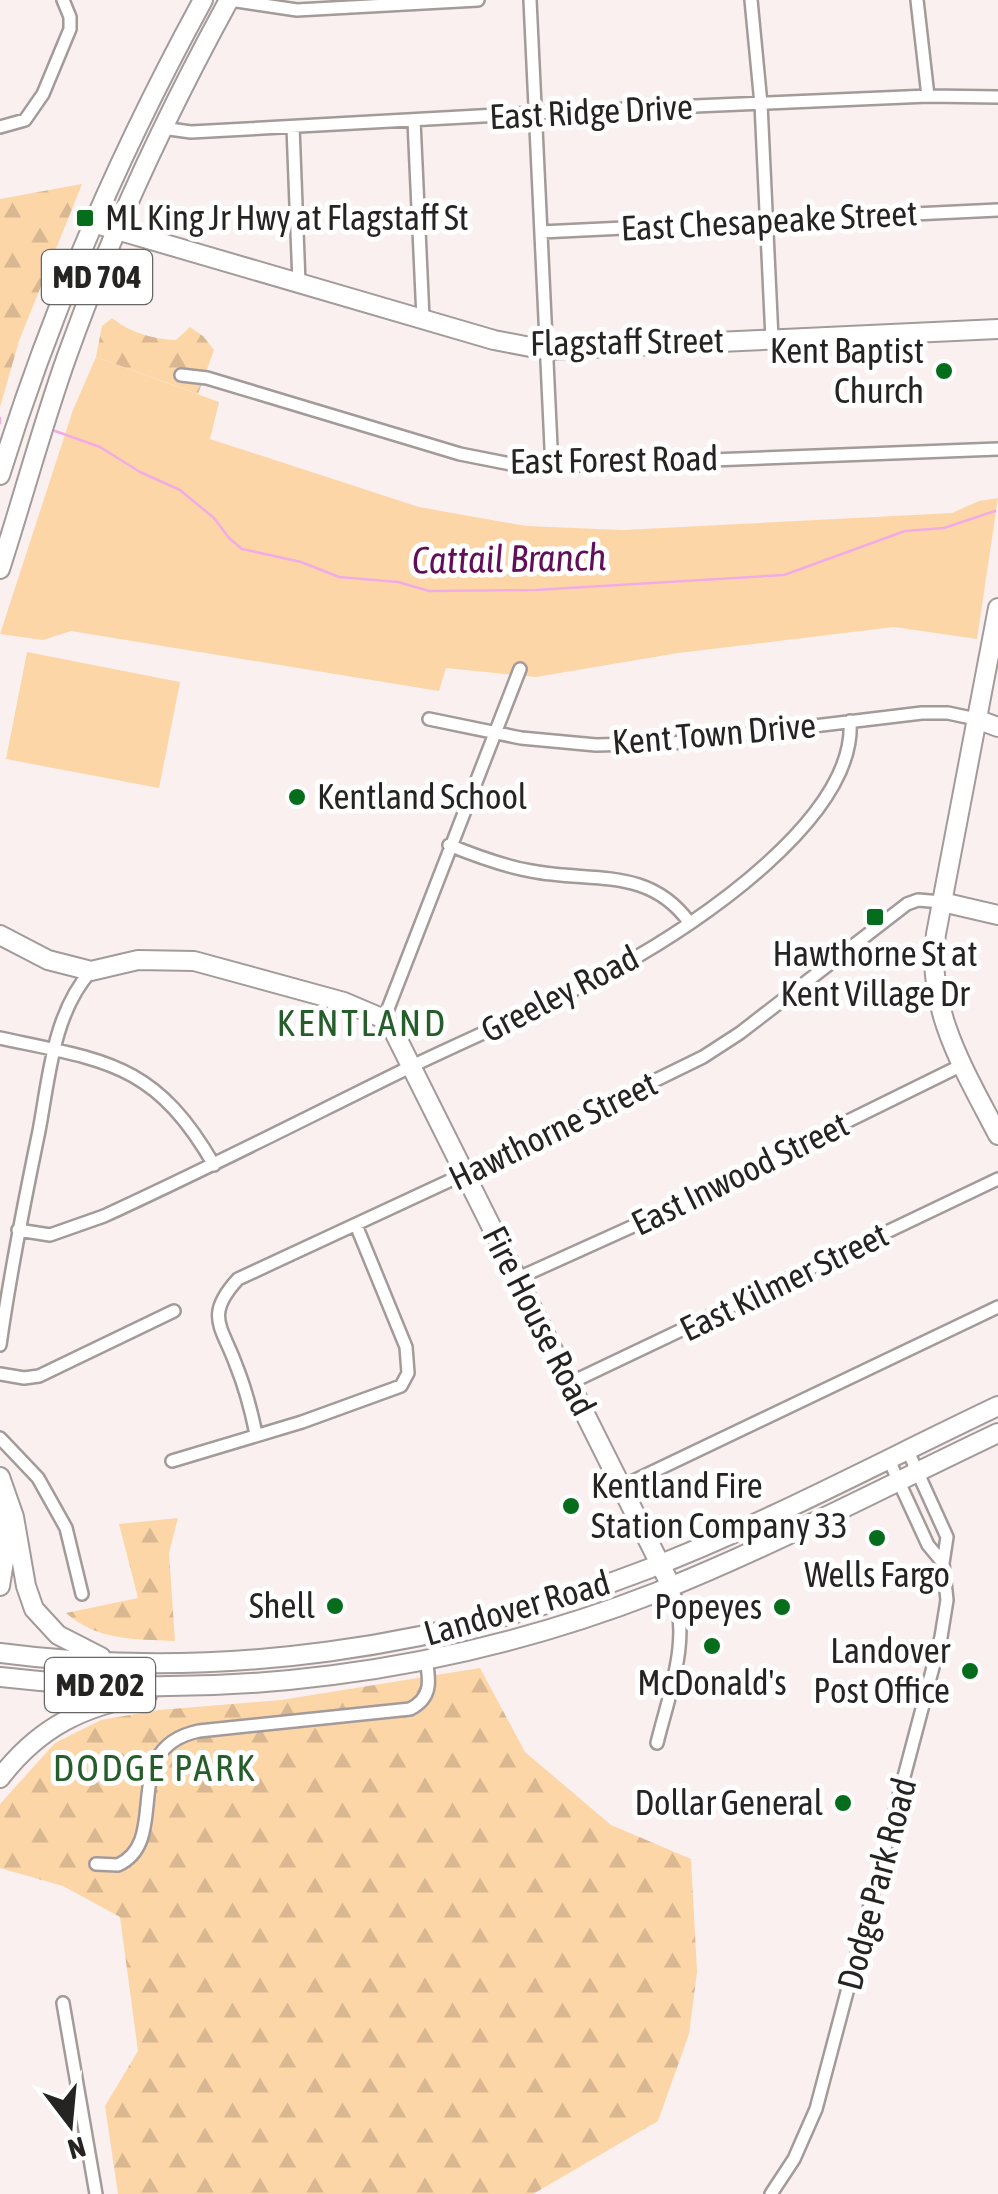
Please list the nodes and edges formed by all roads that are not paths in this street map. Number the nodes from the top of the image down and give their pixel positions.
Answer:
1 (62, 0) edge
2 (203, 0) edge
3 (230, 0) edge
4 (478, 0) edge
5 (530, 0) edge
6 (751, 0) edge
7 (917, 0) edge
8 (928, 96) junction
9 (998, 96) edge
10 (762, 104) junction
11 (536, 113) junction
12 (414, 121) junction
13 (0, 127) edge
14 (293, 127) junction
15 (162, 128) junction
16 (998, 210) edge
17 (768, 222) junction
18 (93, 223) junction
19 (116, 230) junction
20 (541, 232) junction
21 (299, 283) junction
22 (424, 318) junction
23 (998, 329) edge
24 (772, 340) junction
25 (546, 350) junction
26 (181, 375) dead end
27 (998, 448) edge
28 (552, 468) junction
29 (0, 476) edge
30 (0, 569) edge
31 (998, 608) edge
32 (990, 646) junction
33 (520, 668) dead end
34 (998, 692) edge
35 (429, 719) dead end
36 (976, 719) junction
37 (850, 721) junction
38 (998, 727) edge
39 (494, 732) junction
40 (449, 845) junction
41 (942, 902) junction
42 (998, 915) edge
43 (689, 922) junction
44 (0, 935) edge
45 (91, 971) junction
46 (384, 1019) junction
47 (0, 1038) edge
48 (55, 1050) junction
49 (962, 1064) junction
50 (410, 1067) junction
51 (998, 1135) edge
52 (214, 1165) junction
53 (464, 1174) junction
54 (998, 1179) edge
55 (356, 1225) junction
56 (18, 1230) junction
57 (516, 1279) junction
58 (998, 1306) edge
59 (174, 1311) dead end
60 (0, 1346) edge
61 (0, 1374) edge
62 (570, 1383) junction
63 (998, 1406) edge
64 (998, 1433) edge
65 (256, 1434) junction
66 (0, 1438) edge
67 (907, 1449) junction
68 (888, 1458) junction
69 (172, 1460) dead end
70 (918, 1471) junction
71 (0, 1477) edge
72 (898, 1480) junction
73 (622, 1486) junction
74 (0, 1512) edge
75 (943, 1562) junction
76 (661, 1564) junction
77 (0, 1586) edge
78 (671, 1586) junction
79 (82, 1594) dead end
80 (422, 1636) junction
81 (0, 1653) edge
82 (426, 1660) junction
83 (110, 1662) junction
84 (0, 1677) edge
85 (200, 1686) junction
86 (656, 1743) dead end
87 (0, 1778) edge
88 (96, 1864) dead end
89 (63, 2002) dead end
90 (96, 2194) edge
91 (770, 2194) edge

1 - 13 street
2 - 18 main road, MD 704
3 - 4 street
3 - 15 main road, MD 704
5 - 11 street
6 - 10 street
7 - 8 street
8 - 9 street, East Ridge Drive
8 - 10 street, East Ridge Drive
10 - 11 street, East Ridge Drive
10 - 17 street
11 - 12 street, East Ridge Drive
11 - 20 street
12 - 14 street, East Ridge Drive
12 - 22 street
14 - 15 street, East Ridge Drive
14 - 21 street
15 - 19 main road, MD 704
16 - 17 street, East Chesapeake Street
17 - 20 street, East Chesapeake Street
17 - 24 street
18 - 19 main road, Flagstaff Street
18 - 29 main road, MD 704
19 - 21 main road, Flagstaff Street
19 - 30 main road, MD 704
20 - 25 street
21 - 22 main road, Flagstaff Street
22 - 25 main road, Flagstaff Street
23 - 24 main road, Flagstaff Street
24 - 25 main road, Flagstaff Street
25 - 28 street
26 - 28 street, East Forest Road
27 - 28 street, East Forest Road
31 - 32 main road
32 - 34 main road
32 - 36 main road
33 - 39 street
35 - 39 street, Kent Town Drive
36 - 37 street, Kent Town Drive
36 - 38 main road, Kent Town Drive
36 - 41 main road
37 - 39 street, Kent Town Drive
37 - 43 street, Greeley Road
39 - 40 street
40 - 43 street
40 - 46 street
41 - 42 main road, Hawthorne Street
41 - 49 main road
41 - 53 street, Hawthorne Street
43 - 50 street, Greeley Road
44 - 45 main road
45 - 46 main road
45 - 48 street
46 - 50 main road, Fire House Road
47 - 48 street
48 - 52 street
48 - 56 street
49 - 51 main road
49 - 57 street, East Inwood Street
50 - 52 street, Greeley Road
50 - 53 main road, Fire House Road
52 - 56 street, Greeley Road
53 - 55 street, Hawthorne Street
53 - 57 main road, Fire House Road
54 - 62 street, East Kilmer Street
55 - 65 street, Hawthorne Street
55 - 65 street
56 - 60 street
57 - 62 main road, Fire House Road
58 - 73 street
59 - 61 street
62 - 73 main road, Fire House Road
63 - 67 main road, Landover Road / MD 202
64 - 70 main road, Landover Road / MD 202
65 - 69 street
66 - 79 street
67 - 68 main road, Landover Road / MD 202
67 - 70 street, Dodge Park Road
68 - 72 street, Dodge Park Road
68 - 76 main road, Landover Road / MD 202
70 - 72 main road, Landover Road / MD 202
70 - 75 street, Dodge Park Road
71 - 83 main road
72 - 75 street, Dodge Park Road
72 - 78 main road, Landover Road / MD 202
73 - 76 main road, Fire House Road
74 - 77 main road
75 - 91 street, Dodge Park Road
76 - 78 main road, Fire House Road
76 - 80 main road, Landover Road / MD 202
78 - 82 main road, Landover Road / MD 202
78 - 86 street
80 - 82 main road
80 - 83 main road, Landover Road / MD 202
81 - 83 main road, Landover Road / MD 202
82 - 85 main road, Landover Road / MD 202
82 - 88 street
84 - 85 main road, Landover Road / MD 202
85 - 87 main road
89 - 90 street

